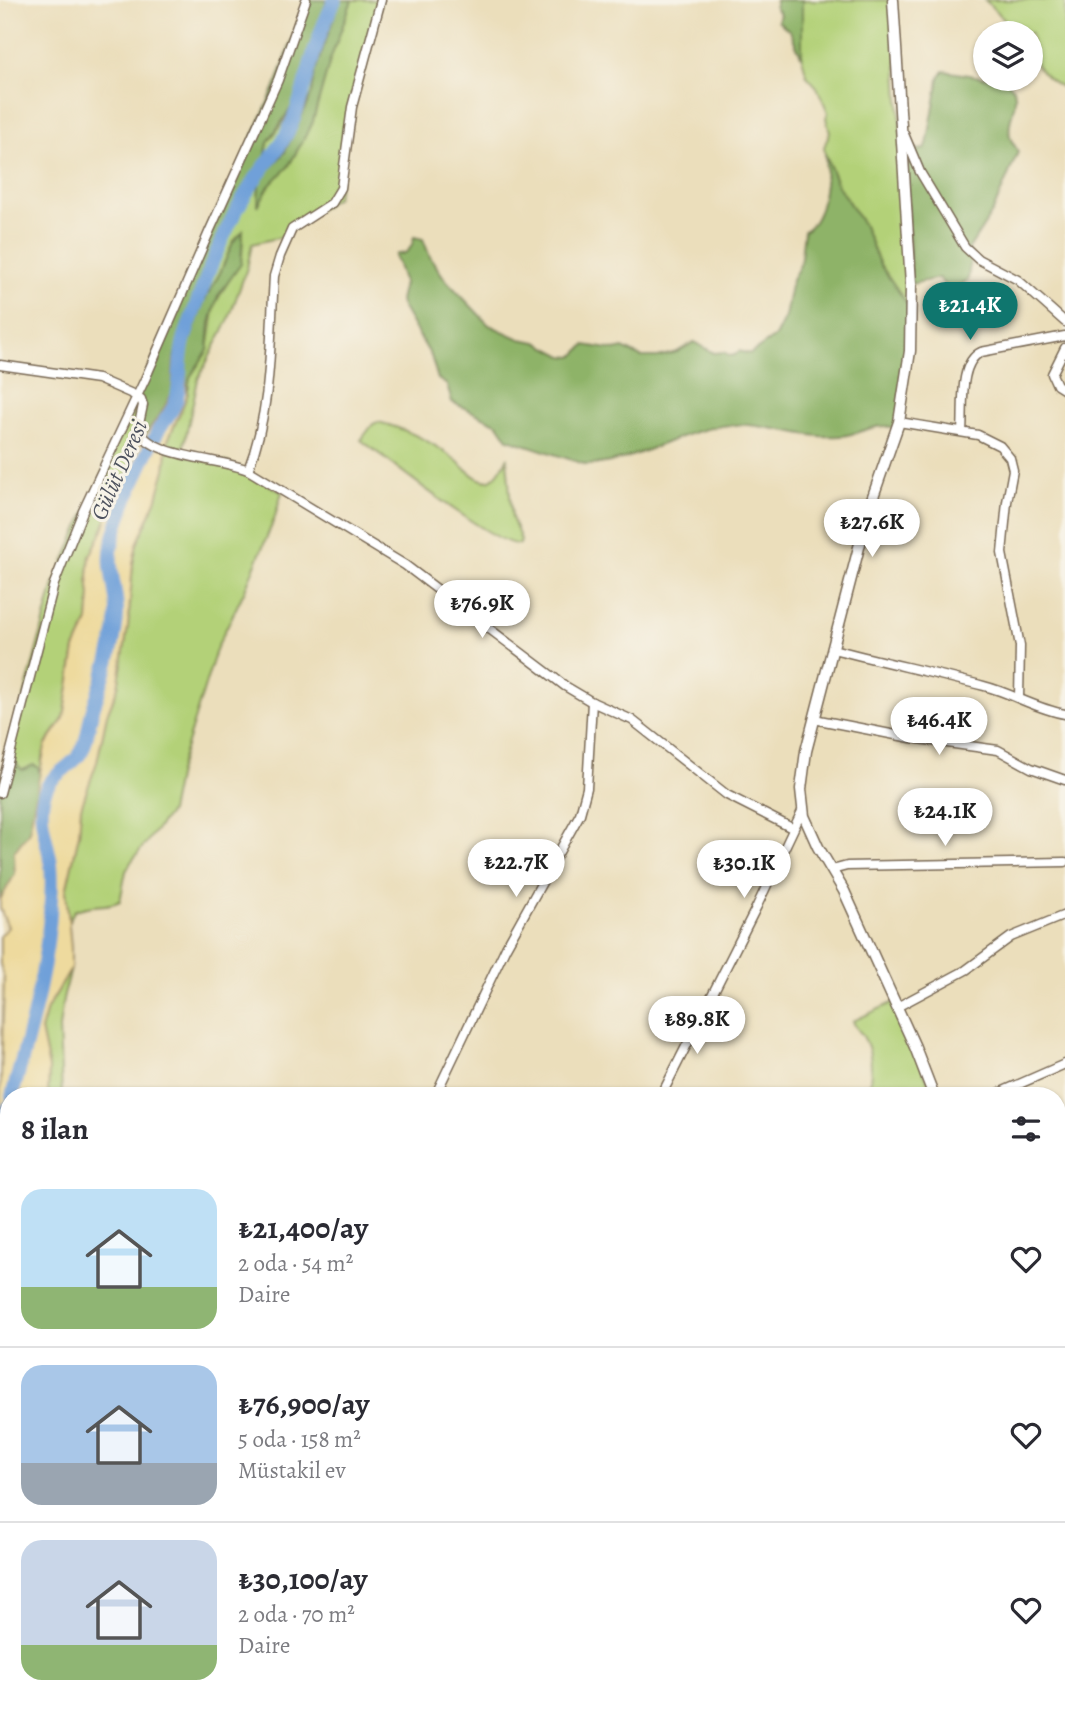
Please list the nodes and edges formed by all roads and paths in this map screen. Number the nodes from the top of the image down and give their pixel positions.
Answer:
1 (306, 0) edge
2 (381, 0) edge
3 (893, 0) edge
4 (901, 128) junction
5 (1065, 322) edge
6 (1065, 336) edge
7 (1065, 348) edge
8 (0, 365) edge
9 (1065, 390) edge
10 (137, 396) junction
11 (899, 422) junction
12 (962, 431) junction
13 (248, 470) junction
14 (833, 649) junction
15 (1019, 698) junction
16 (592, 702) junction
17 (1065, 714) edge
18 (814, 719) junction
19 (1065, 780) edge
20 (0, 793) edge
21 (803, 810) junction
22 (792, 828) junction
23 (1065, 862) edge
24 (832, 870) junction
25 (1065, 915) edge
26 (897, 1007) junction
27 (1065, 1063) edge
28 (439, 1087) edge
29 (666, 1087) edge
30 (930, 1087) edge
31 (1012, 1087) edge

1 - 10 street
2 - 13 street
3 - 4 street
4 - 5 street
4 - 11 street
6 - 12 street
7 - 9 street
8 - 10 street
10 - 13 street
10 - 20 street
11 - 12 street
11 - 14 street
12 - 15 street
13 - 16 street
14 - 15 street
14 - 18 street
15 - 17 street
16 - 22 street
16 - 28 street
18 - 19 street
18 - 21 street
21 - 22 street
21 - 24 street
22 - 29 street
23 - 24 street
24 - 26 street
25 - 26 street
26 - 30 street
27 - 31 street

